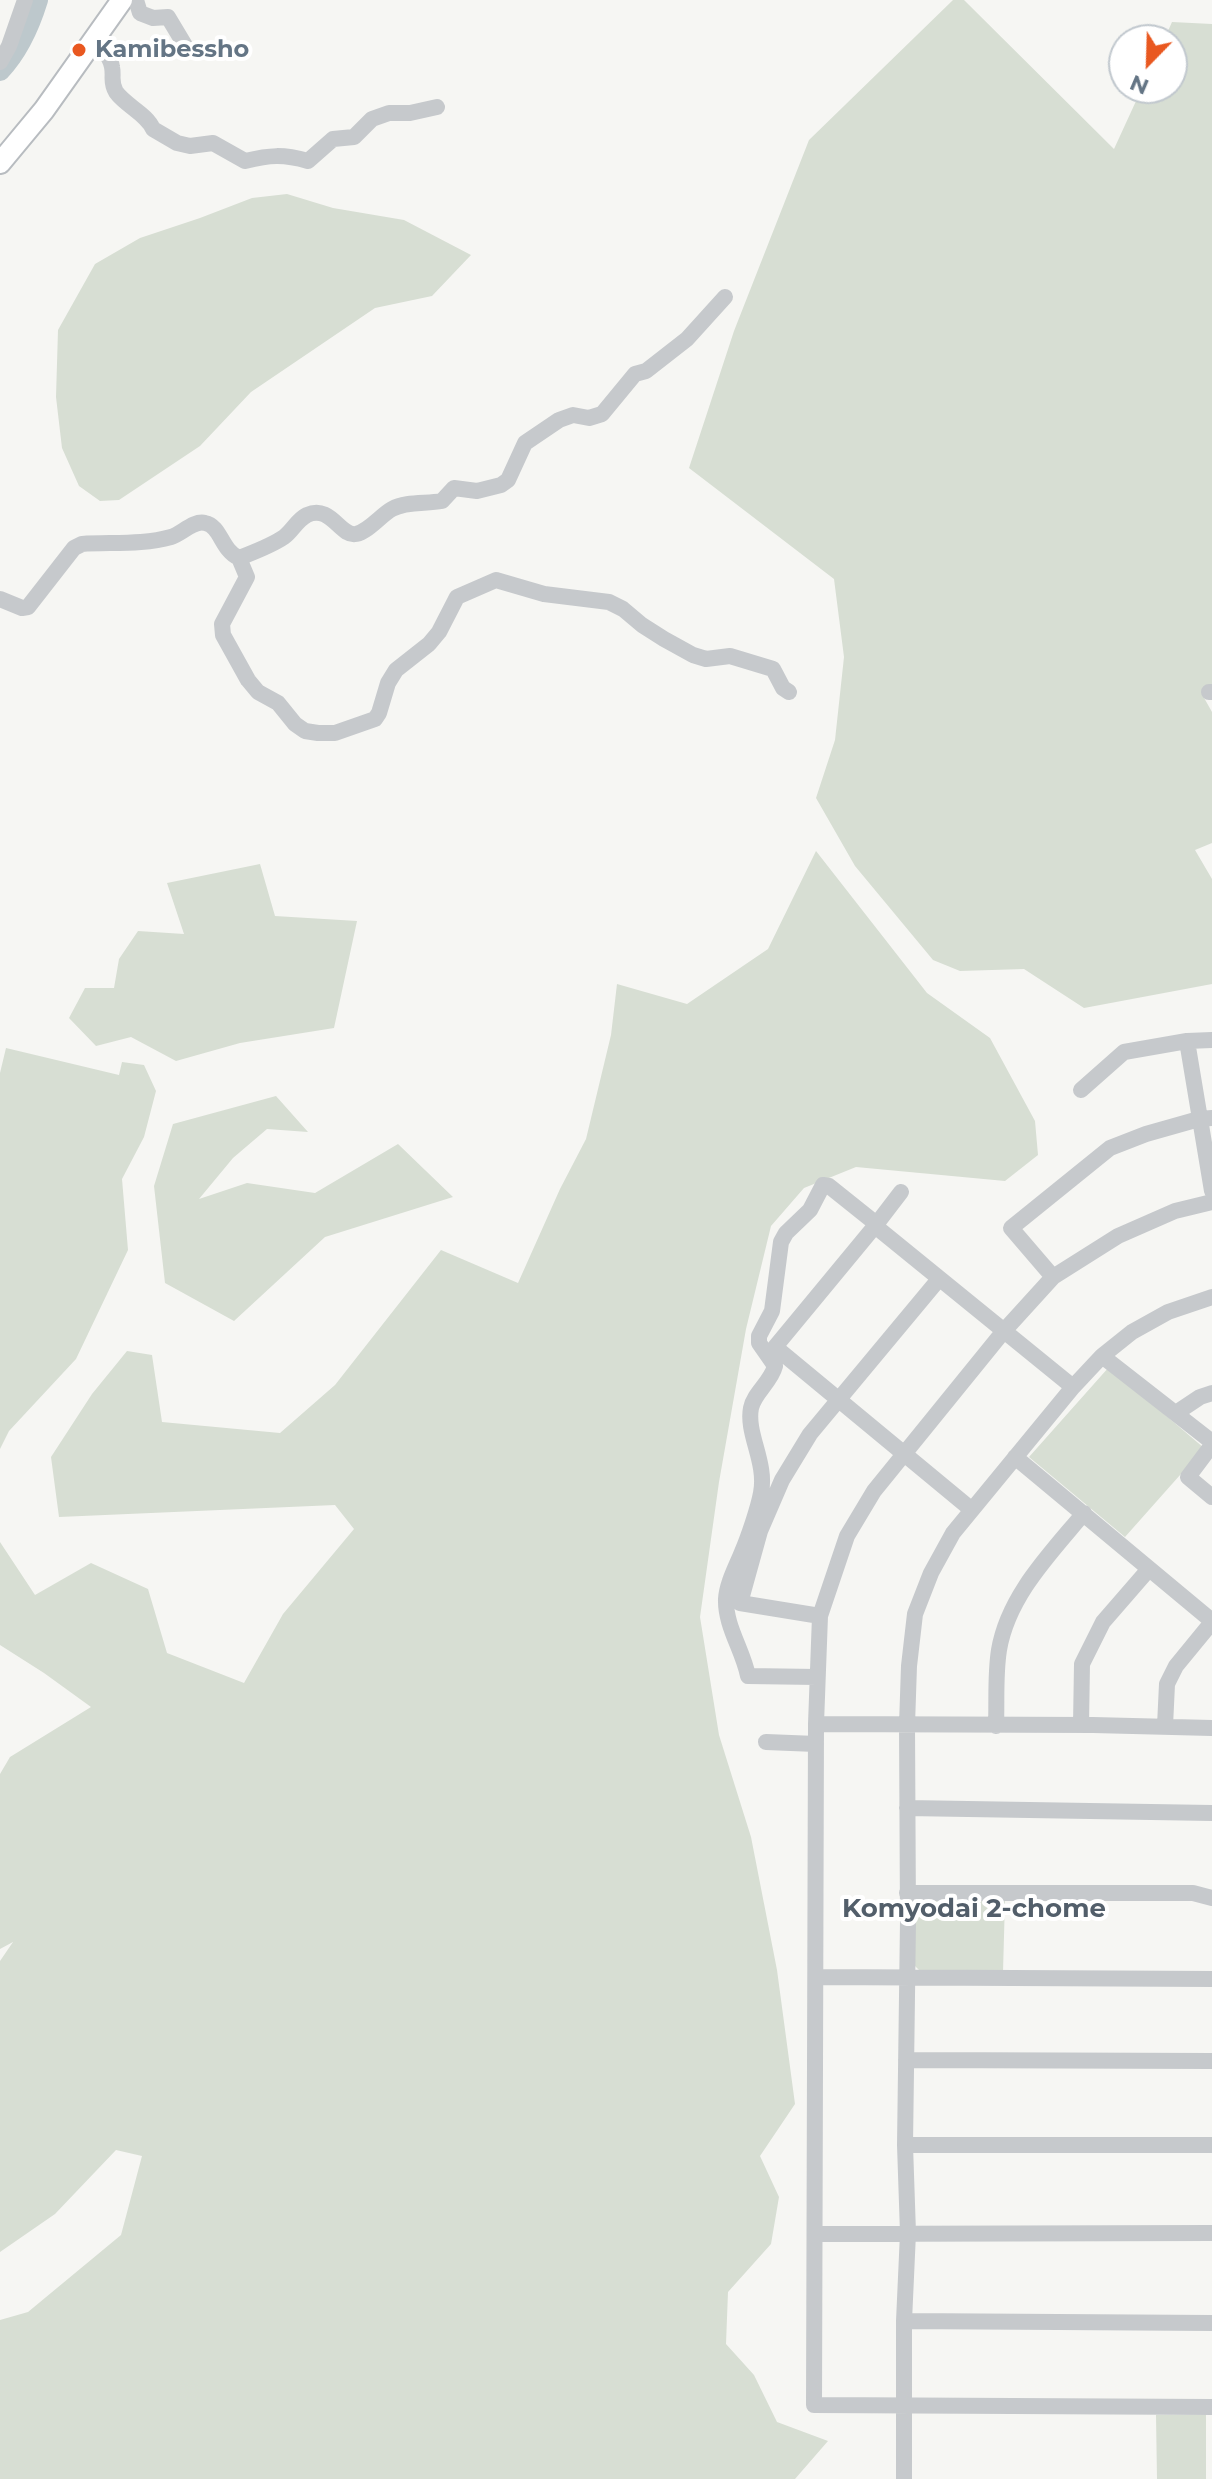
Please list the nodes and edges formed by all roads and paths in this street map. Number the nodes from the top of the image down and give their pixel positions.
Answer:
1 (25, 0) edge
2 (122, 0) edge
3 (136, 0) edge
4 (97, 38) junction
5 (186, 47) dead end
6 (0, 62) edge
7 (437, 107) dead end
8 (0, 163) edge
9 (725, 297) dead end
10 (239, 558) junction
11 (0, 599) edge
12 (789, 692) dead end
13 (1212, 1040) edge
14 (1187, 1041) junction
15 (1081, 1090) dead end
16 (1205, 1118) edge
17 (1212, 1191) edge
18 (901, 1192) dead end
19 (1212, 1202) edge
20 (875, 1226) junction
21 (1053, 1277) junction
22 (939, 1279) junction
23 (1212, 1297) edge
24 (1003, 1332) junction
25 (1102, 1356) junction
26 (1073, 1387) junction
27 (1212, 1393) edge
28 (838, 1402) junction
29 (1176, 1413) junction
30 (1212, 1444) edge
31 (903, 1453) junction
32 (1015, 1457) junction
33 (1212, 1497) edge
34 (972, 1510) junction
35 (1084, 1513) junction
36 (1149, 1569) junction
37 (820, 1616) junction
38 (1212, 1622) edge
39 (817, 1677) junction
40 (816, 1724) junction
41 (907, 1725) junction
42 (1081, 1725) junction
43 (996, 1726) junction
44 (1165, 1726) junction
45 (1212, 1728) edge
46 (766, 1742) dead end
47 (816, 1744) junction
48 (907, 1808) junction
49 (1212, 1813) edge
50 (907, 1893) junction
51 (1212, 1898) edge
52 (816, 1977) junction
53 (906, 1978) junction
54 (1212, 1979) edge
55 (906, 2060) junction
56 (1212, 2061) edge
57 (905, 2145) junction
58 (1212, 2145) edge
59 (908, 2233) junction
60 (1212, 2233) edge
61 (815, 2234) junction
62 (904, 2321) junction
63 (1212, 2323) edge
64 (903, 2407) junction
65 (1212, 2407) edge
66 (904, 2479) edge

1 - 6 street
2 - 4 main road
3 - 5 street
4 - 7 street
4 - 8 main road
9 - 10 street
10 - 11 street
10 - 12 street
13 - 14 street
14 - 15 street
14 - 16 street
16 - 17 street
16 - 21 street
18 - 20 street
19 - 21 street
20 - 22 street
20 - 28 street
20 - 39 street
21 - 24 street
22 - 24 street
22 - 28 street
23 - 25 street
24 - 26 street
24 - 31 street
25 - 26 street
25 - 29 street
26 - 32 street
27 - 29 street
28 - 31 street
28 - 37 street
29 - 30 street
30 - 33 street
31 - 34 street
31 - 37 street
32 - 34 street
32 - 35 street
34 - 41 street
35 - 36 street
35 - 43 street
36 - 38 street
36 - 42 street
37 - 39 street
38 - 44 street
39 - 40 street
40 - 41 street
40 - 47 street
41 - 43 street
41 - 48 street
42 - 43 street
42 - 44 street
44 - 45 street
46 - 47 street
47 - 52 street
48 - 49 street
48 - 50 street
50 - 51 street
50 - 53 street
52 - 53 street
52 - 61 street
53 - 54 street
53 - 55 street
55 - 56 street
55 - 57 street
57 - 58 street
57 - 59 street
59 - 60 street
59 - 61 street
59 - 62 street
61 - 64 street
62 - 63 street
62 - 64 street
64 - 65 street
64 - 66 street

